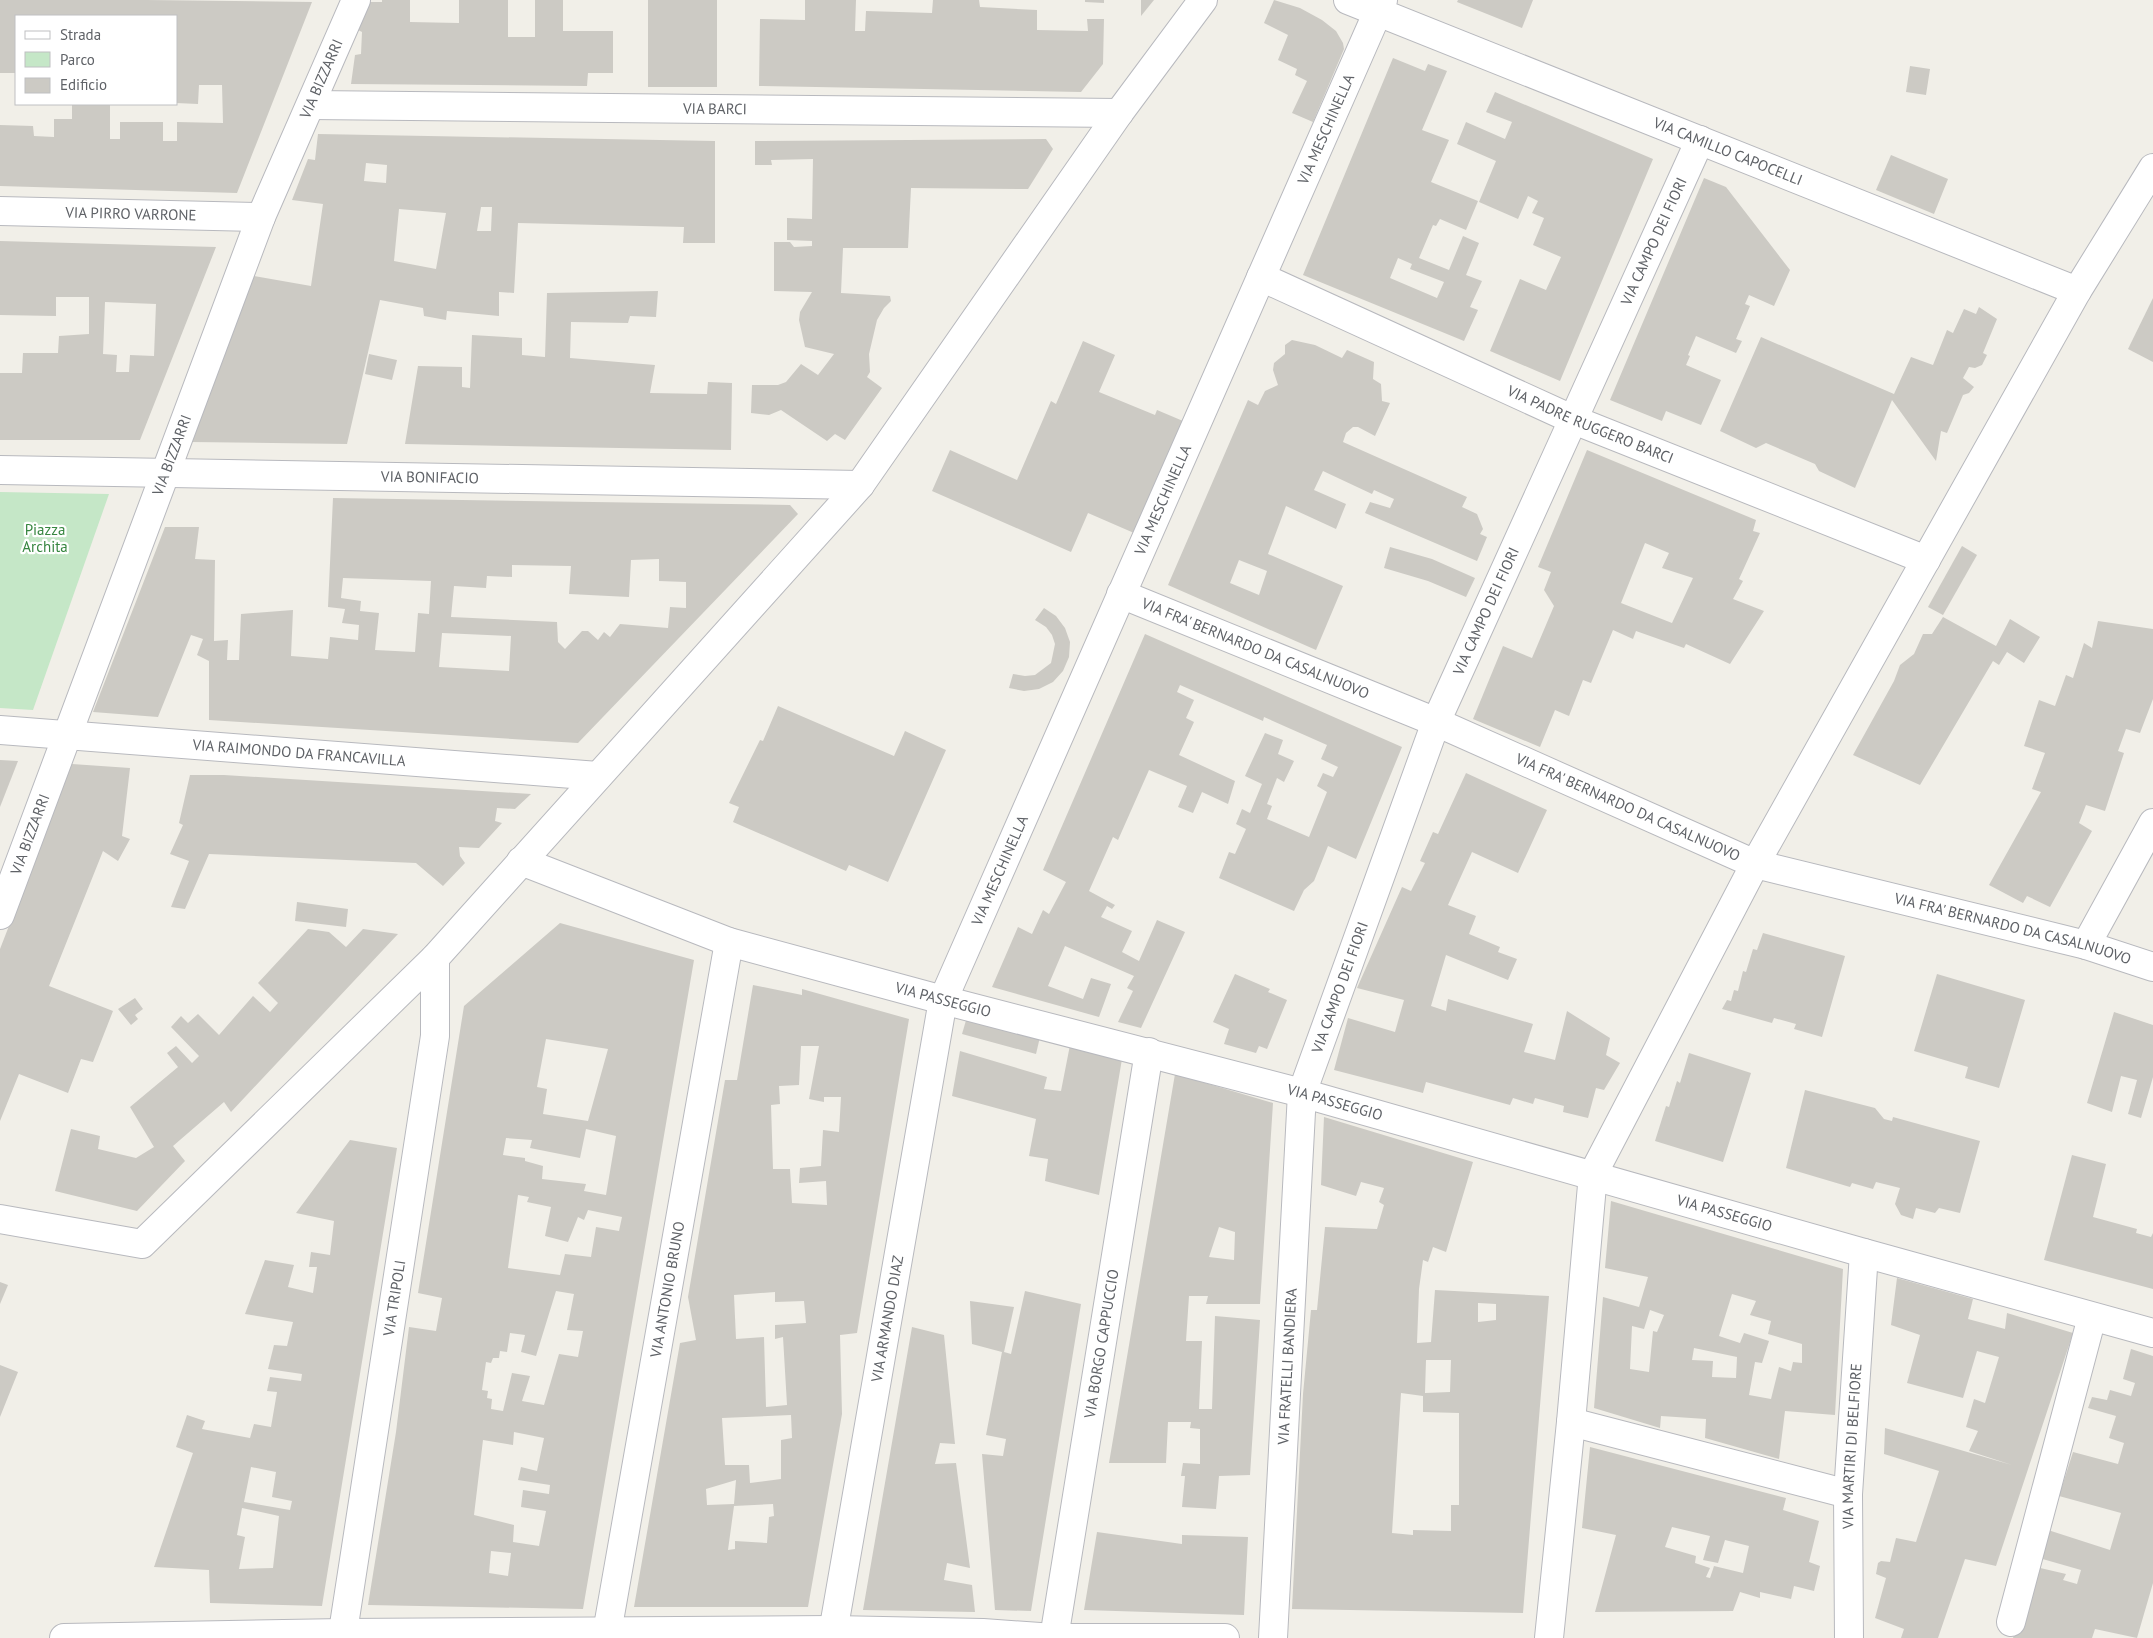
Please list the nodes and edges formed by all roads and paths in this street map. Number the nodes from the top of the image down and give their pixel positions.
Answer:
1 (356, 0) edge
2 (1203, 0) edge
3 (1348, 0) edge
4 (1380, 6) edge
5 (311, 105) junction
6 (1119, 113) junction
7 (1700, 140) junction
8 (2153, 168) edge
9 (0, 211) edge
10 (261, 218) junction
11 (1261, 277) junction
12 (2077, 291) junction
13 (1574, 420) junction
14 (0, 470) edge
15 (166, 473) junction
16 (860, 485) junction
17 (1926, 560) junction
18 (1121, 594) junction
19 (1436, 722) junction
20 (0, 730) edge
21 (68, 734) junction
22 (598, 776) junction
23 (2153, 823) edge
24 (521, 861) junction
25 (1755, 864) junction
26 (0, 915) edge
27 (729, 942) junction
28 (2086, 945) junction
29 (435, 958) junction
30 (2153, 967) edge
31 (943, 1000) junction
32 (1149, 1052) junction
33 (1302, 1093) junction
34 (1593, 1174) junction
35 (0, 1219) edge
36 (1864, 1253) junction
37 (2092, 1317) junction
38 (2153, 1333) edge
39 (1571, 1422) junction
40 (1848, 1494) junction
41 (2011, 1622) dead end
42 (607, 1634) edge
43 (832, 1634) edge
44 (342, 1636) edge
45 (64, 1638) edge
46 (1054, 1638) edge
47 (1225, 1638) edge
48 (1273, 1638) edge
49 (1548, 1638) edge
50 (1849, 1638) edge

1 - 5 street, VIA BIZZARRI
2 - 6 street
3 - 4 street, VIA CAMILLO CAPOCELLI
4 - 7 street, VIA CAMILLO CAPOCELLI
4 - 11 street, VIA MESCHINELLA
5 - 6 street, VIA BARCI
5 - 10 street, VIA BIZZARRI
6 - 16 street
7 - 12 street, VIA CAMILLO CAPOCELLI
7 - 13 street, VIA CAMPO DEI FIORI
8 - 12 street
9 - 10 street, VIA PIRRO VARRONE
10 - 15 street, VIA BIZZARRI
11 - 13 street, VIA PADRE RUGGERO BARCI
11 - 18 street, VIA MESCHINELLA
12 - 17 street
13 - 17 street, VIA PADRE RUGGERO BARCI
13 - 19 street, VIA CAMPO DEI FIORI
14 - 15 street, VIA BONIFACIO
15 - 16 street, VIA BONIFACIO
15 - 21 street, VIA BIZZARRI
16 - 22 street
17 - 25 street
18 - 19 street, VIA FRA' BERNARDO DA CASALNUOVO
18 - 31 street, VIA MESCHINELLA
19 - 25 street, VIA FRA' BERNARDO DA CASALNUOVO
19 - 33 street, VIA CAMPO DEI FIORI
20 - 21 street, VIA RAIMONDO DA FRANCAVILLA
21 - 22 street, VIA RAIMONDO DA FRANCAVILLA
21 - 26 street, VIA BIZZARRI
22 - 24 street
23 - 28 street
24 - 27 street, VIA PASSEGGIO
24 - 29 street
25 - 28 street, VIA FRA' BERNARDO DA CASALNUOVO
25 - 34 street
27 - 31 street, VIA PASSEGGIO
27 - 42 street, VIA ANTONIO BRUNO
28 - 30 street, VIA FRA' BERNARDO DA CASALNUOVO
29 - 35 street
29 - 44 street, VIA TRIPOLI
31 - 32 street, VIA PASSEGGIO
31 - 43 street, VIA ARMANDO DIAZ
32 - 33 street, VIA PASSEGGIO
32 - 46 street, VIA BORGO CAPPUCCIO
33 - 34 street, VIA PASSEGGIO
33 - 48 street, VIA FRATELLI BANDIERA
34 - 36 street, VIA PASSEGGIO
34 - 39 street
36 - 37 street, VIA PASSEGGIO
36 - 40 street, VIA MARTIRI DI BELFIORE
37 - 38 street, VIA PASSEGGIO
37 - 41 street
39 - 40 street
39 - 49 street
40 - 50 street, VIA MARTIRI DI BELFIORE
42 - 43 street
42 - 44 street
43 - 46 street
44 - 45 street
46 - 47 street

